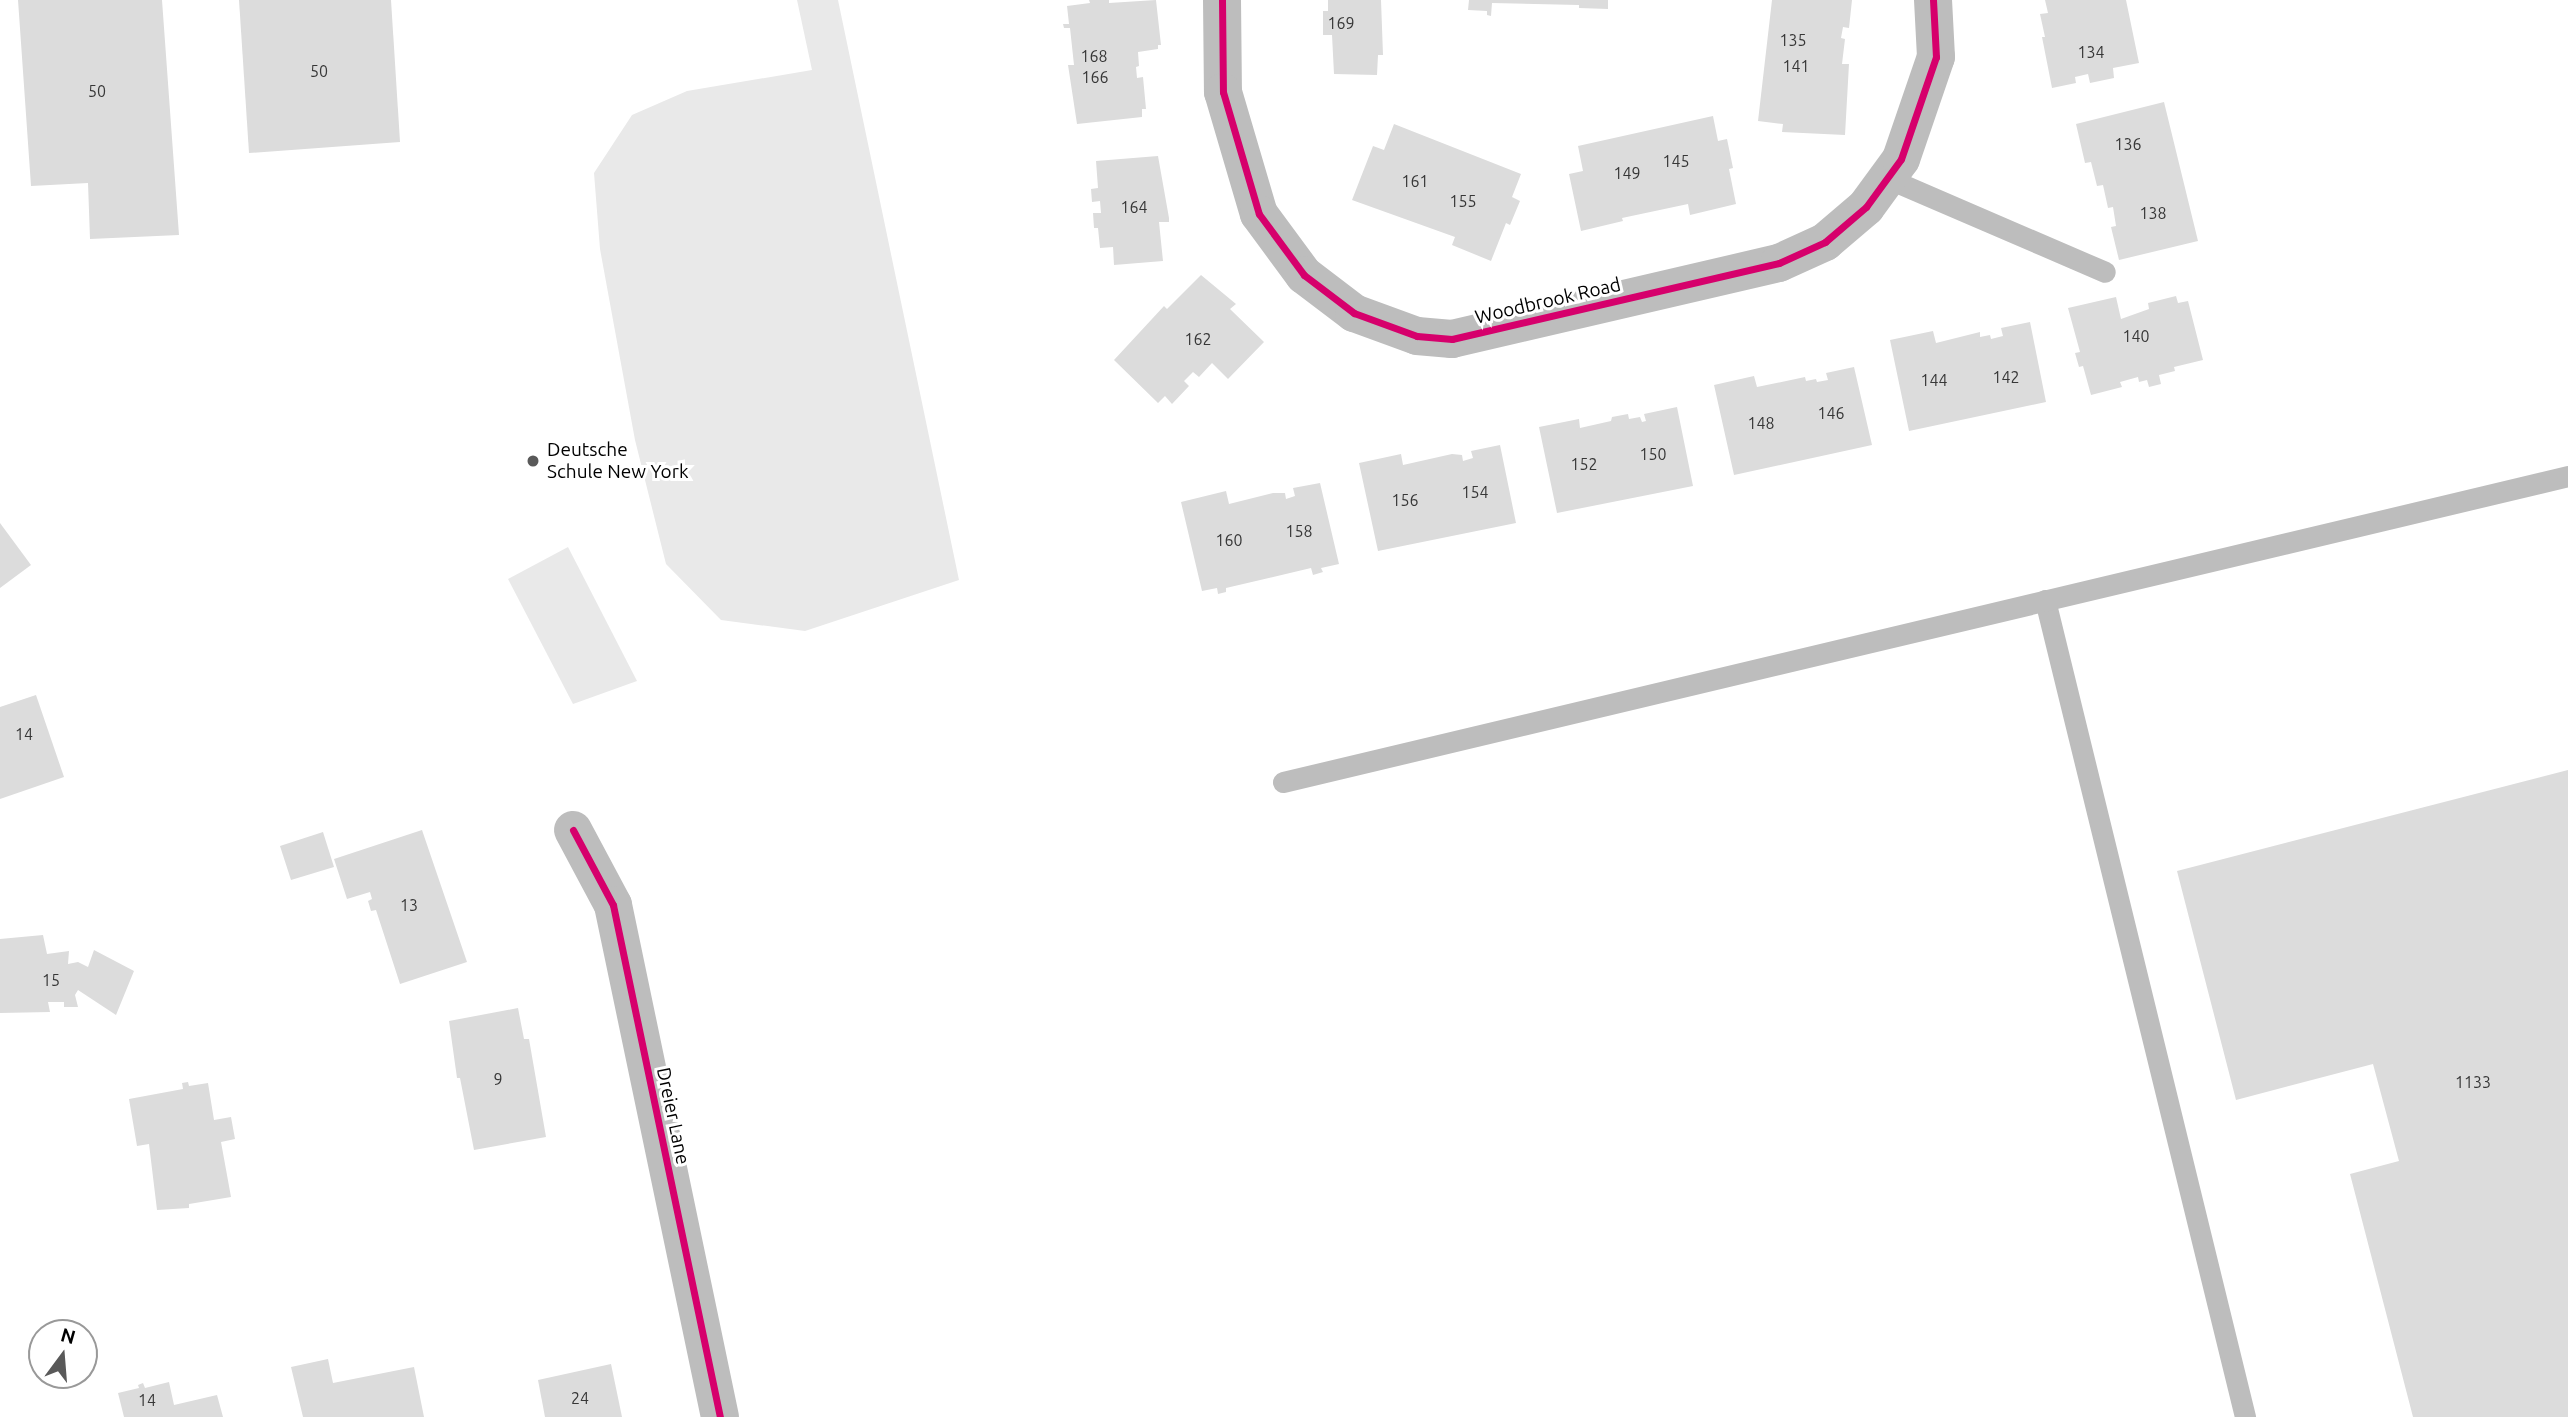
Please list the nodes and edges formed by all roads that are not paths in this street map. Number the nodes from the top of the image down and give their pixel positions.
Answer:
1 (1222, 0) edge
2 (1933, 0) edge
3 (1887, 178) junction
4 (2105, 272) dead end
5 (2568, 476) edge
6 (2045, 600) junction
7 (1283, 782) dead end
8 (573, 830) dead end
9 (720, 1417) edge
10 (2245, 1417) edge

1 - 3 street, Woodbrook Road
2 - 3 street, Woodbrook Road
3 - 4 lane
5 - 6 lane
6 - 7 lane
6 - 10 lane
8 - 9 street, Dreier Lane

